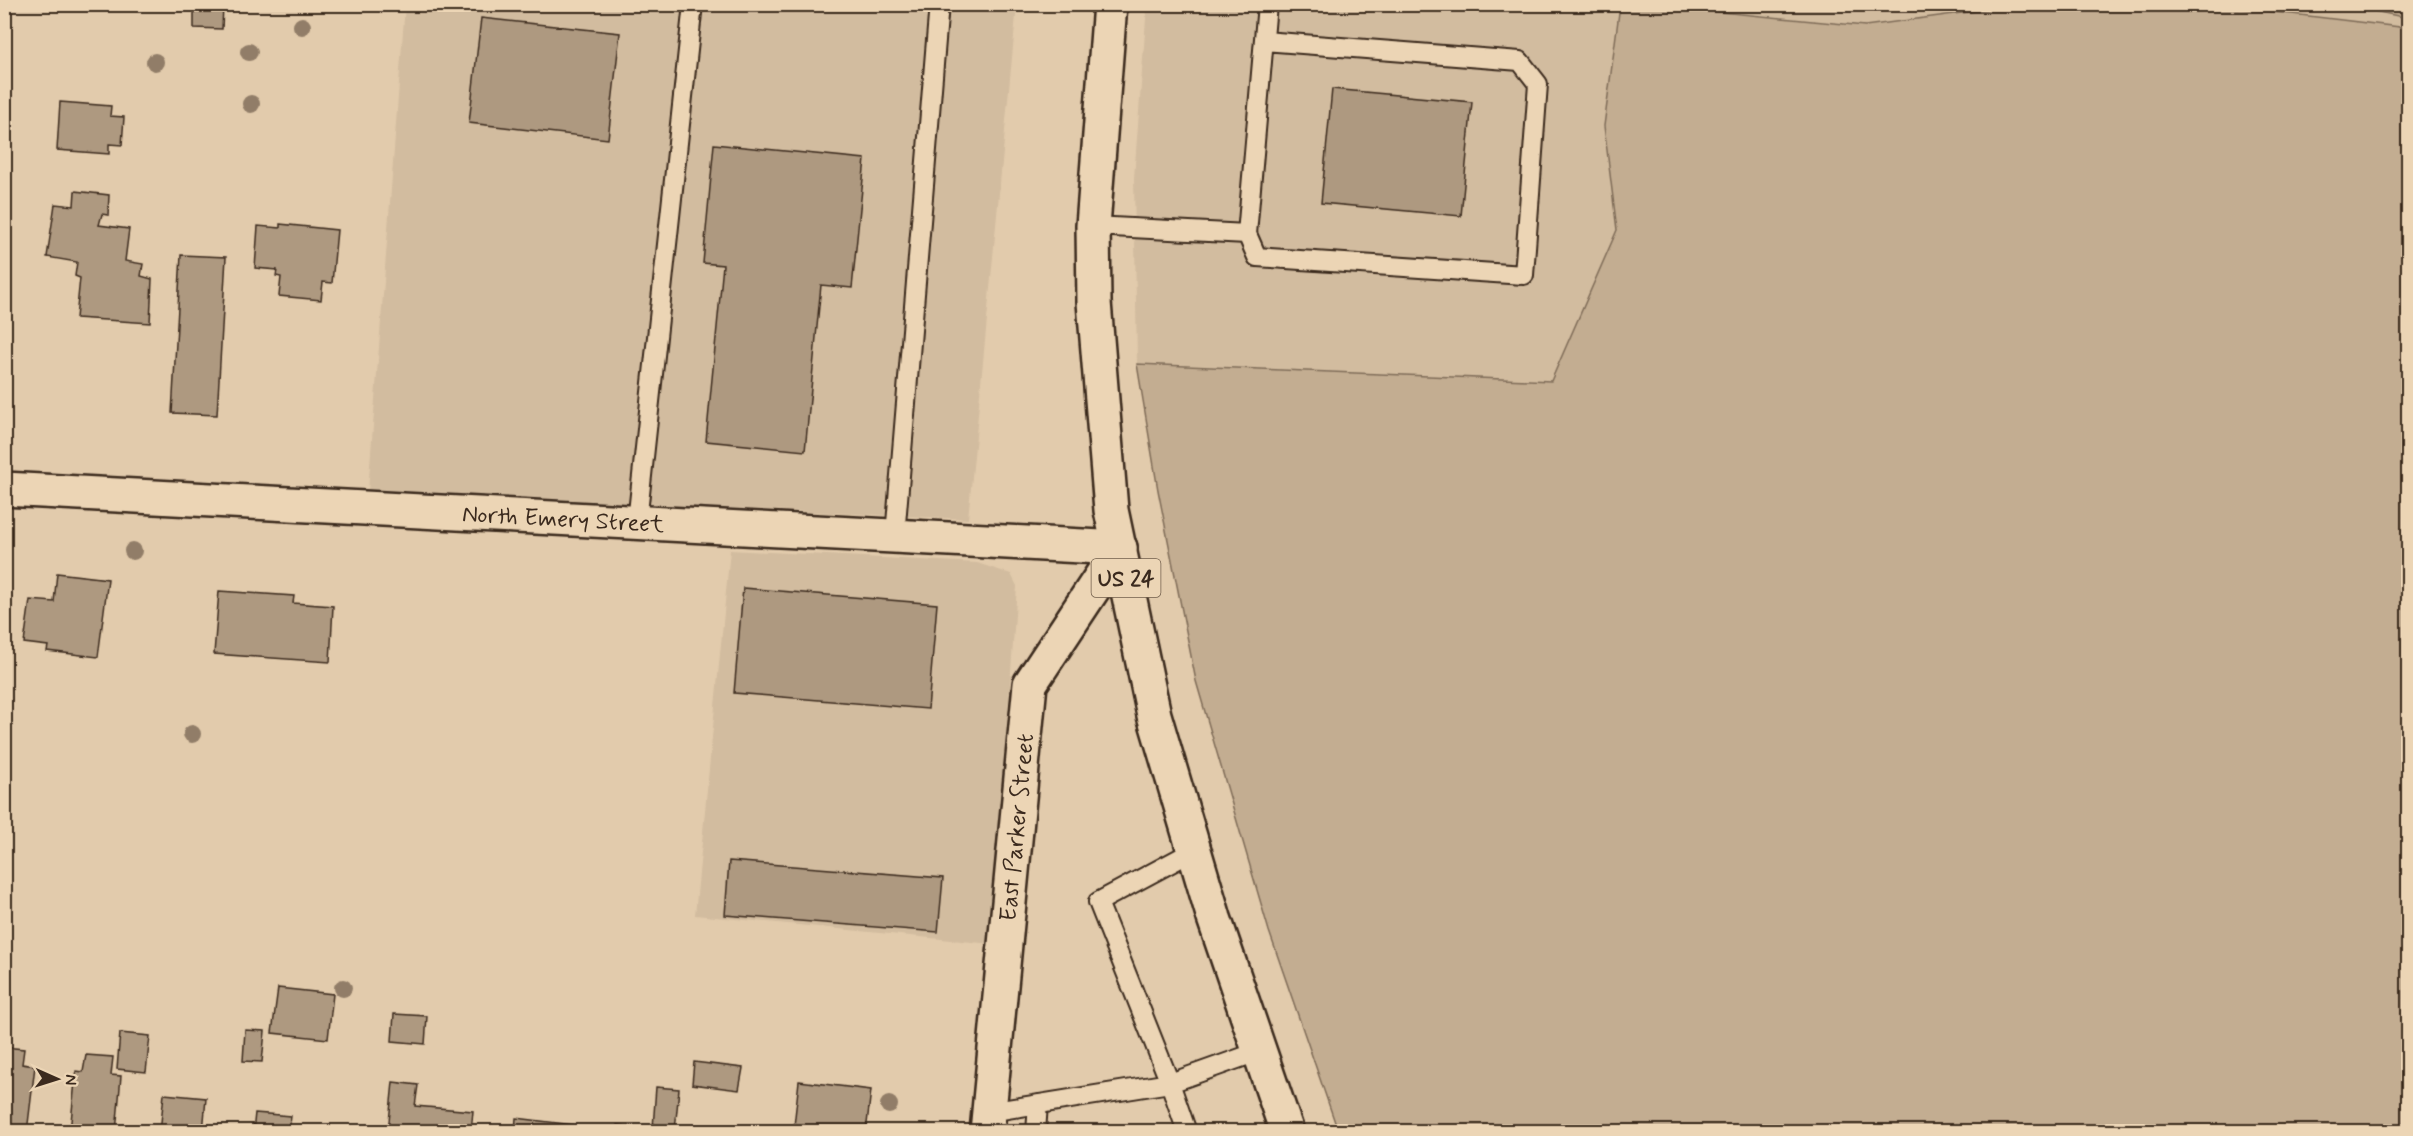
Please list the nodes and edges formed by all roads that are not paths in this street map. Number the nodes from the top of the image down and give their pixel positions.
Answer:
1 (693, 4) edge
2 (939, 4) edge
3 (1110, 4) edge
4 (1267, 4) edge
5 (1264, 41) junction
6 (1093, 226) junction
7 (1247, 234) junction
8 (4, 489) edge
9 (637, 522) junction
10 (895, 536) junction
11 (1120, 548) junction
12 (1195, 850) junction
13 (1260, 1051) junction
14 (1170, 1083) junction
15 (1038, 1104) junction
16 (988, 1122) edge
17 (1036, 1131) edge
18 (1187, 1131) edge
19 (1287, 1131) edge

1 - 9 lane
2 - 10 lane
3 - 6 street, US 24
4 - 5 lane
5 - 7 lane
5 - 7 lane
6 - 7 lane
6 - 11 street, US 24
8 - 9 street, North Emery Street
9 - 10 street, North Emery Street
10 - 11 street, North Emery Street
11 - 12 street, US 24
11 - 16 street, East Parker Street
12 - 13 street, US 24
12 - 14 lane
13 - 14 lane
13 - 19 street, US 24
14 - 15 lane
14 - 18 lane
15 - 16 lane
15 - 17 lane

